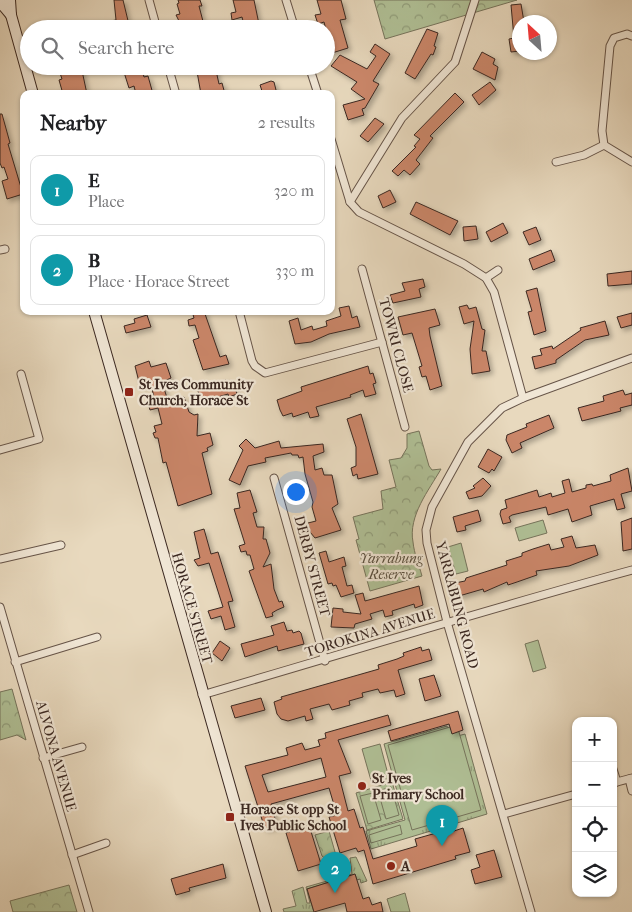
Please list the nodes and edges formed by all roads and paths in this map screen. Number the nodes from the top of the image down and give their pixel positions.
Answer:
1 (10, 0) edge
2 (149, 0) edge
3 (286, 0) edge
4 (475, 0) edge
5 (0, 2) edge
6 (11, 15) junction
7 (155, 20) edge
8 (292, 20) edge
9 (632, 36) edge
10 (20, 47) edge
11 (28, 75) edge
12 (171, 75) edge
13 (312, 75) edge
14 (32, 90) edge
15 (175, 90) edge
16 (317, 90) edge
17 (604, 145) junction
18 (335, 152) edge
19 (556, 162) dead end
20 (632, 162) edge
21 (350, 202) junction
22 (362, 269) dead end
23 (498, 270) dead end
24 (486, 278) junction
25 (95, 315) edge
26 (239, 315) edge
27 (382, 342) junction
28 (632, 358) edge
29 (21, 374) dead end
30 (523, 398) junction
31 (405, 427) dead end
32 (0, 450) edge
33 (274, 478) dead end
34 (61, 545) dead end
35 (0, 559) edge
36 (632, 570) edge
37 (0, 607) edge
38 (447, 622) junction
39 (97, 637) dead end
40 (325, 661) junction
41 (16, 662) junction
42 (202, 695) junction
43 (82, 747) dead end
44 (43, 758) junction
45 (630, 778) edge
46 (617, 782) edge
47 (632, 790) edge
48 (572, 795) edge
49 (504, 814) junction
50 (106, 843) dead end
51 (72, 855) junction
52 (89, 912) edge
53 (266, 912) edge
54 (531, 912) edge

1 - 6 main road
2 - 7 street
3 - 8 street
4 - 21 street
5 - 6 main road
6 - 10 main road
9 - 17 street
11 - 14 main road
12 - 15 street
13 - 16 street
17 - 19 street
17 - 20 street
18 - 21 street
21 - 24 street
22 - 27 street, TOWRI CLOSE
23 - 24 street
24 - 30 street
25 - 42 main road, HORACE STREET
26 - 27 street
27 - 31 street, TOWRI CLOSE
28 - 30 street, YARRABUNG ROAD
29 - 32 street
30 - 38 street, YARRABUNG ROAD
33 - 40 street, DERBY STREET
34 - 35 street
36 - 38 street, TOROKINA AVENUE
37 - 41 street, ALVONA AVENUE
38 - 40 street, TOROKINA AVENUE
38 - 49 street, YARRABUNG ROAD
39 - 41 street
40 - 42 street, TOROKINA AVENUE
41 - 44 street, ALVONA AVENUE
42 - 53 main road, HORACE STREET
43 - 44 street
44 - 51 street, ALVONA AVENUE
45 - 46 street
45 - 47 street
48 - 49 street
49 - 54 street, YARRABUNG ROAD
50 - 51 street
51 - 52 street, ALVONA AVENUE

